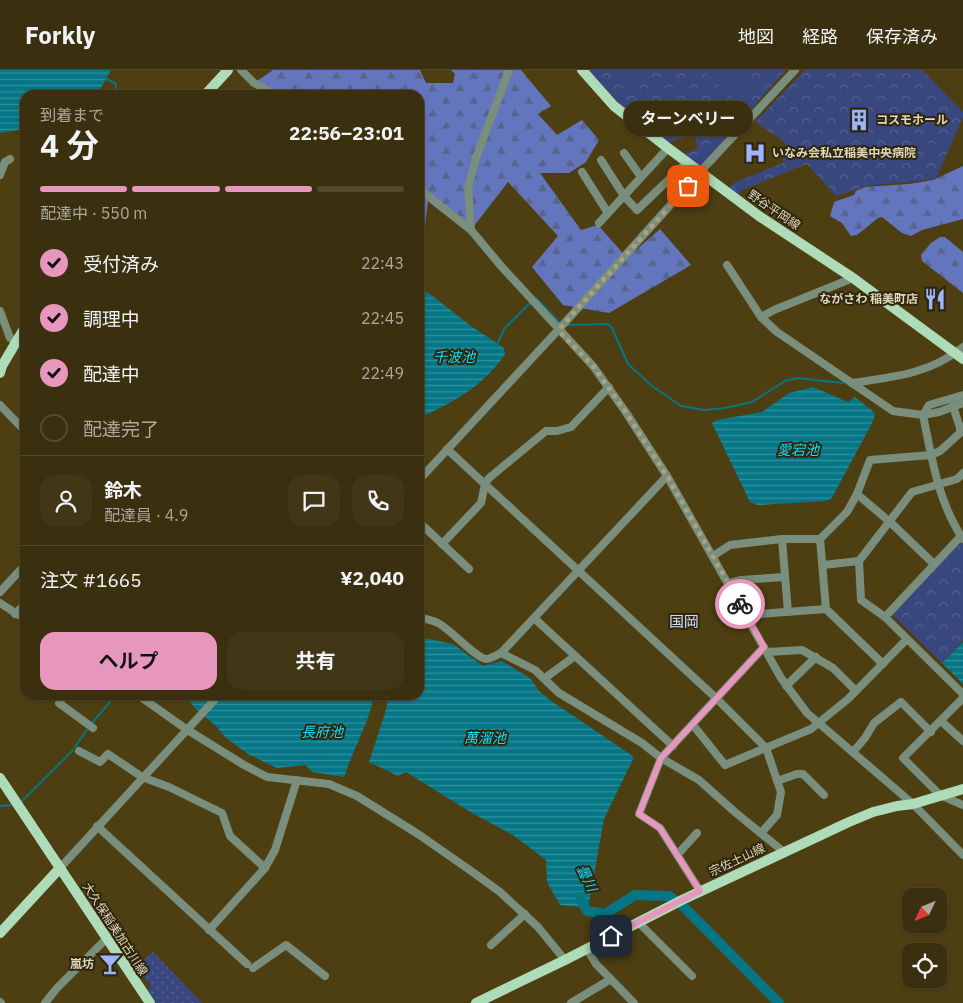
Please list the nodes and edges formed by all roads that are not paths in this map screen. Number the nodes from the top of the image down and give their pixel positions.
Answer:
1 (228, 70) edge
2 (241, 70) edge
3 (509, 70) edge
4 (582, 70) edge
5 (795, 70) edge
6 (210, 90) edge
7 (267, 90) edge
8 (668, 148) junction
9 (624, 153) dead end
10 (10, 159) dead end
11 (601, 160) dead end
12 (686, 162) junction
13 (582, 172) dead end
14 (700, 172) junction
15 (0, 175) edge
16 (641, 177) junction
17 (424, 193) edge
18 (624, 196) junction
19 (608, 213) junction
20 (599, 223) dead end
21 (471, 230) junction
22 (727, 265) dead end
23 (853, 278) junction
24 (0, 311) edge
25 (761, 317) junction
26 (560, 328) junction
27 (20, 335) edge
28 (16, 341) junction
29 (960, 353) edge
30 (0, 373) edge
31 (852, 383) junction
32 (609, 387) junction
33 (963, 395) edge
34 (963, 403) edge
35 (0, 405) edge
36 (954, 406) junction
37 (923, 415) junction
38 (20, 426) edge
39 (447, 449) junction
40 (931, 456) junction
41 (424, 474) edge
42 (667, 476) junction
43 (961, 479) edge
44 (485, 484) junction
45 (937, 485) junction
46 (857, 494) junction
47 (890, 522) junction
48 (424, 527) edge
49 (962, 538) edge
50 (782, 539) junction
51 (820, 539) junction
52 (442, 544) junction
53 (713, 556) junction
54 (860, 561) junction
55 (934, 564) junction
56 (823, 565) junction
57 (469, 569) dead end
58 (20, 570) edge
59 (578, 570) junction
60 (784, 577) junction
61 (729, 583) junction
62 (0, 592) edge
63 (0, 603) edge
64 (20, 609) edge
65 (826, 609) junction
66 (788, 612) junction
67 (15, 614) junction
68 (747, 615) junction
69 (20, 616) edge
70 (885, 617) junction
71 (424, 618) edge
72 (534, 618) junction
73 (907, 639) junction
74 (766, 649) junction
75 (501, 653) junction
76 (575, 656) junction
77 (816, 657) junction
78 (883, 664) junction
79 (545, 678) junction
80 (786, 686) junction
81 (856, 691) junction
82 (963, 696) edge
83 (717, 699) junction
84 (60, 700) edge
85 (145, 700) edge
86 (214, 700) edge
87 (941, 721) junction
88 (818, 723) junction
89 (692, 725) junction
90 (93, 728) dead end
91 (186, 729) junction
92 (931, 732) junction
93 (963, 741) edge
94 (674, 746) junction
95 (766, 748) junction
96 (79, 751) dead end
97 (853, 752) junction
98 (661, 758) junction
99 (142, 777) junction
100 (0, 778) edge
101 (297, 780) junction
102 (777, 782) junction
103 (963, 789) edge
104 (940, 795) junction
105 (824, 796) dead end
106 (913, 804) junction
107 (963, 805) edge
108 (97, 826) junction
109 (697, 833) dead end
110 (760, 833) junction
111 (784, 852) junction
112 (678, 854) junction
113 (963, 855) edge
114 (60, 868) junction
115 (266, 868) junction
116 (700, 891) junction
117 (525, 914) junction
118 (638, 922) junction
119 (209, 930) junction
120 (0, 933) edge
121 (106, 939) junction
122 (491, 945) dead end
123 (587, 949) junction
124 (565, 960) junction
125 (325, 976) dead end
126 (692, 976) dead end
127 (611, 979) junction
128 (45, 1003) edge
129 (150, 1003) edge
130 (476, 1003) edge
131 (571, 1003) edge
132 (634, 1003) edge

1 - 6 main road
2 - 7 street
3 - 21 street
4 - 8 main road, 野谷平岡線
5 - 14 street
8 - 12 main road, 野谷平岡線
8 - 16 street
9 - 16 street
10 - 15 street
11 - 18 street
12 - 14 main road, 野谷平岡線
12 - 18 street
13 - 19 street
14 - 23 main road, 野谷平岡線
14 - 26 street
16 - 18 street
17 - 21 street
18 - 19 street
19 - 20 street
21 - 26 street
22 - 25 street
23 - 25 street
23 - 29 main road, 野谷平岡線
24 - 28 street
25 - 31 street
26 - 32 street
26 - 39 street
27 - 28 main road
28 - 30 main road
29 - 31 street
31 - 37 street
32 - 42 street
32 - 44 street
33 - 37 street
34 - 36 street
35 - 38 street
36 - 37 street
36 - 40 street
37 - 40 street
39 - 41 street
39 - 44 street
40 - 45 street
40 - 46 street
42 - 53 street
42 - 59 street
43 - 45 street
44 - 52 street
44 - 59 street
45 - 47 street
45 - 49 street
46 - 47 street
46 - 51 street
47 - 54 street
47 - 55 street
48 - 52 street
49 - 55 street
50 - 51 street
50 - 53 street
50 - 60 street
51 - 56 street
52 - 57 street
53 - 61 street
54 - 56 street
54 - 70 street
55 - 70 street
56 - 65 street
58 - 62 street
59 - 72 street
59 - 83 street
60 - 61 street
60 - 66 street
61 - 68 street
63 - 67 street
64 - 67 street
65 - 66 street
65 - 78 street
66 - 68 street
67 - 69 street
68 - 74 street
70 - 73 street
71 - 75 street
72 - 75 street
72 - 76 street
73 - 78 street
73 - 82 street
74 - 77 street
74 - 80 street
74 - 83 street
75 - 79 street
76 - 79 street
76 - 94 street
77 - 80 street
77 - 81 street
78 - 81 street
79 - 98 street
80 - 88 street
81 - 88 street
82 - 87 street
83 - 89 street
83 - 95 street
84 - 90 street
85 - 91 street
86 - 91 street
87 - 92 street
87 - 93 street
88 - 95 street
88 - 97 street
89 - 94 street
89 - 95 street
91 - 99 street
91 - 101 street
92 - 97 street
92 - 104 street
94 - 98 street
95 - 102 street
96 - 99 street
97 - 106 street
98 - 110 street
98 - 112 street
99 - 108 street
99 - 115 street
100 - 114 main road, 大久保稲美加古川線
101 - 115 street
101 - 117 street
102 - 105 street
102 - 110 street
103 - 104 main road, 宗佐土山線
104 - 106 main road, 宗佐土山線
104 - 107 street
106 - 111 main road, 宗佐土山線
106 - 113 street
108 - 114 street
108 - 119 street
109 - 112 street
110 - 111 street
111 - 116 main road, 宗佐土山線
112 - 116 street
114 - 120 main road
114 - 121 main road, 大久保稲美加古川線
115 - 119 street
116 - 118 main road, 宗佐土山線
117 - 122 street
117 - 124 street
118 - 123 main road, 宗佐土山線
118 - 126 street
119 - 125 street
121 - 128 street
121 - 129 main road, 大久保稲美加古川線
123 - 124 main road, 宗佐土山線
123 - 127 street
124 - 130 main road, 宗佐土山線
127 - 131 street
127 - 132 street

